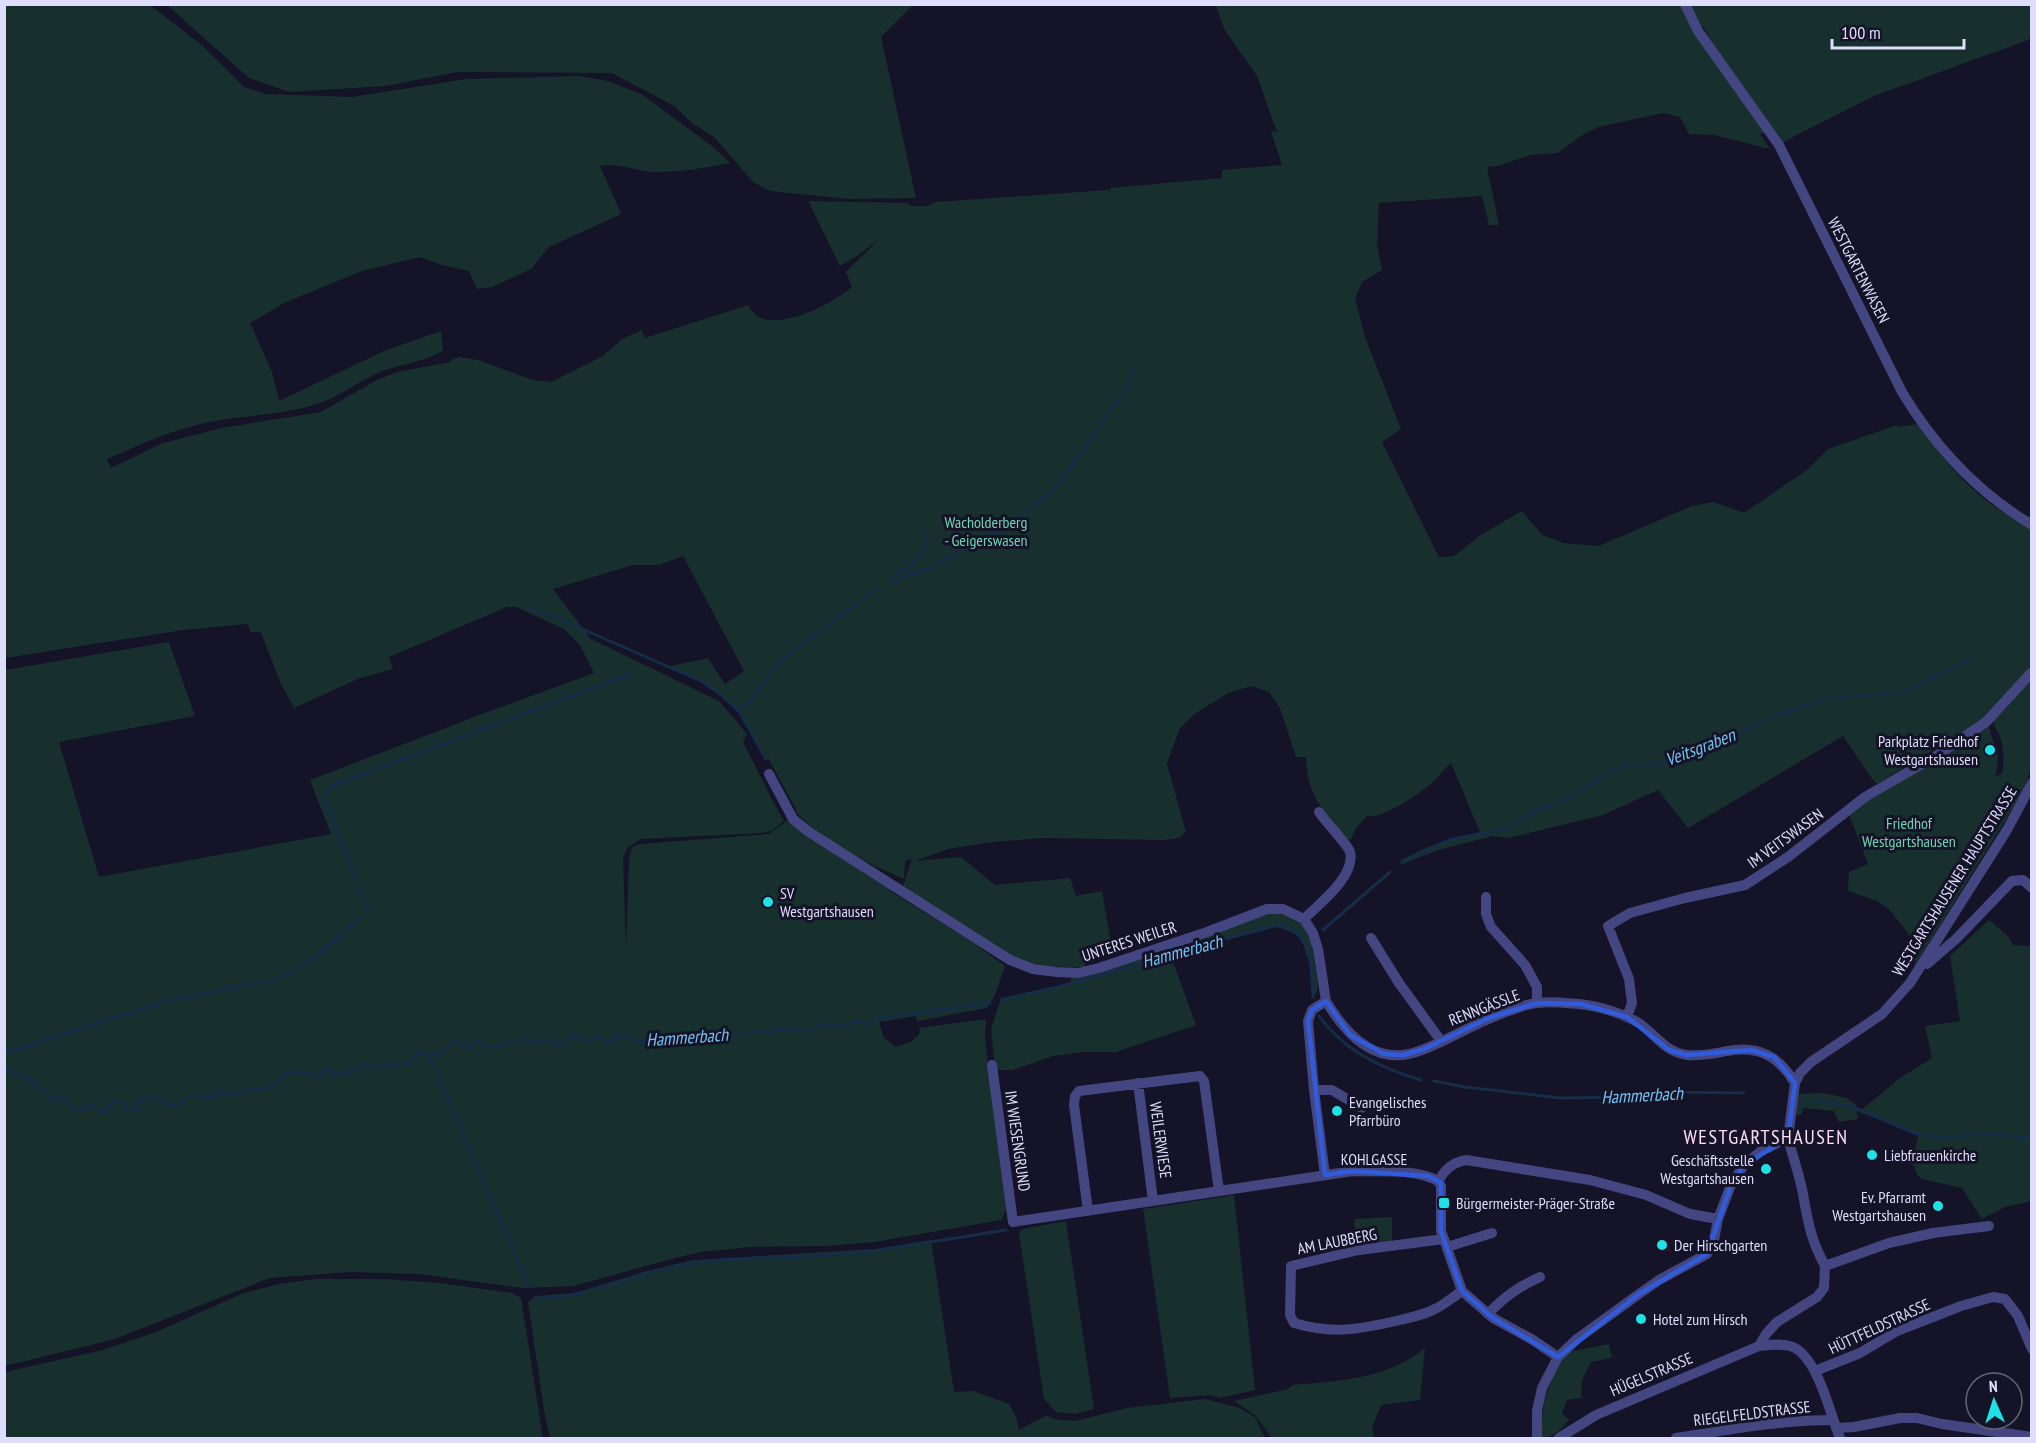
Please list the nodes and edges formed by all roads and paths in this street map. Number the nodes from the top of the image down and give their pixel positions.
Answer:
1 (1685, 4) edge
2 (2031, 525) edge
3 (2031, 672) edge
4 (769, 774) dead end
5 (2031, 783) edge
6 (1319, 812) dead end
7 (2031, 888) edge
8 (1486, 897) dead end
9 (1304, 919) junction
10 (1371, 938) dead end
11 (1918, 972) junction
12 (1326, 1001) junction
13 (1537, 1003) junction
14 (1627, 1017) junction
15 (1441, 1041) junction
16 (992, 1065) dead end
17 (1138, 1083) junction
18 (1795, 1083) junction
19 (1314, 1090) junction
20 (1362, 1108) dead end
21 (1788, 1138) junction
22 (1325, 1175) junction
23 (1438, 1181) junction
24 (1219, 1191) junction
25 (1154, 1201) junction
26 (1088, 1211) junction
27 (1718, 1219) junction
28 (1013, 1222) joint
29 (1989, 1226) dead end
30 (1492, 1233) dead end
31 (1445, 1243) junction
32 (1825, 1266) junction
33 (1540, 1277) dead end
34 (1462, 1291) junction
35 (1488, 1314) junction
36 (1760, 1346) junction
37 (2031, 1349) edge
38 (1557, 1357) junction
39 (1815, 1371) junction
40 (1834, 1424) junction
41 (2031, 1437) edge
42 (1537, 1438) edge
43 (1559, 1438) edge
44 (1676, 1438) edge
45 (1840, 1438) edge

1 - 2 street, WESTGARTENWASEN
3 - 14 street, IM VEITSWASEN
4 - 9 street, UNTERES WEILER
5 - 11 street, WESTGARTSHAUSENER HAUPTSTRASSE
6 - 9 street
7 - 11 street
8 - 13 street
9 - 12 street
10 - 15 street
11 - 18 street, WESTGARTSHAUSENER HAUPTSTRASSE
12 - 15 street, RENNGÄSSLE
12 - 19 street
13 - 14 street, RENNGÄSSLE
13 - 15 street, RENNGÄSSLE
14 - 18 street, RENNGÄSSLE
16 - 28 street, IM WIESENGRUND
17 - 24 street
17 - 25 street, WEILERWIESE
17 - 26 street
18 - 21 street
19 - 20 street
19 - 22 street
21 - 27 street
21 - 32 street
22 - 23 street, KOHLGASSE
22 - 24 street, KOHLGASSE
23 - 27 street
23 - 31 street
24 - 25 street, KOHLGASSE
25 - 26 street, KOHLGASSE
26 - 28 street, KOHLGASSE
27 - 38 street
29 - 32 street
30 - 31 street
31 - 34 street
31 - 34 street, AM LAUBBERG
32 - 36 street
33 - 35 street
34 - 35 street
35 - 38 street
36 - 39 street, HÜGELSTRASSE
36 - 43 street, HÜGELSTRASSE
37 - 39 street, HÜTTFELDSTRASSE
38 - 42 street
39 - 40 street, HÜGELSTRASSE
40 - 41 street
40 - 44 street, RIEGELFELDSTRASSE
40 - 45 street, HÜGELSTRASSE

